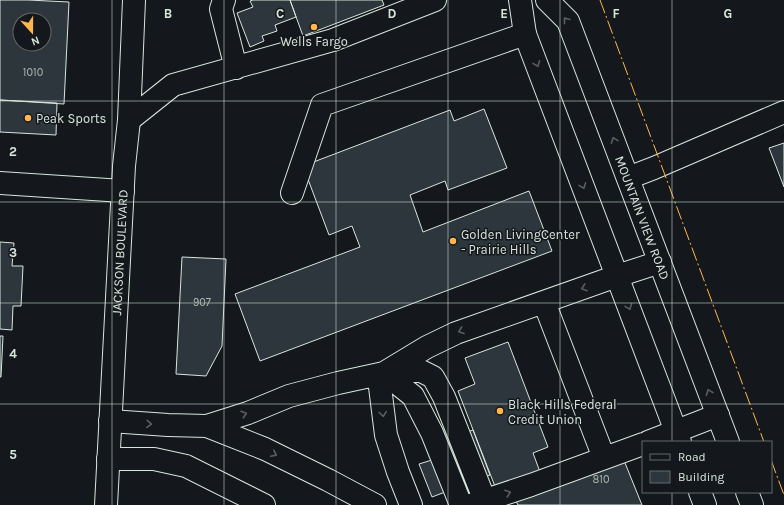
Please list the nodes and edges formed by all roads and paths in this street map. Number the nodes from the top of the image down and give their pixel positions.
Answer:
1 (134, 0) edge
2 (224, 0) edge
3 (435, 0) edge
4 (520, 0) edge
5 (547, 0) edge
6 (525, 34) junction
7 (236, 68) junction
8 (784, 112) edge
9 (129, 120) junction
10 (628, 178) junction
11 (0, 183) edge
12 (124, 191) junction
13 (292, 192) dead end
14 (660, 262) junction
15 (617, 276) junction
16 (544, 302) junction
17 (384, 373) junction
18 (718, 415) junction
19 (110, 421) junction
20 (207, 426) junction
21 (678, 437) edge
22 (654, 441) edge
23 (728, 441) edge
24 (642, 444) edge
25 (108, 458) junction
26 (604, 458) junction
27 (700, 493) edge
28 (747, 493) edge
29 (476, 504) edge
30 (106, 505) edge
31 (264, 505) edge
32 (374, 505) edge
33 (411, 505) edge
34 (448, 505) edge
35 (461, 505) edge
36 (705, 505) edge
37 (752, 505) edge

1 - 9 main road, JACKSON BOULEVARD
2 - 7 main road
3 - 7 main road
4 - 6 main road
10 -> 5 main road, MOUNTAIN VIEW ROAD
6 - 13 main road
6 -> 15 main road
7 - 9 main road
8 - 10 main road
9 - 12 main road, JACKSON BOULEVARD
10 - 14 main road, MOUNTAIN VIEW ROAD
11 - 12 main road
12 - 19 main road, JACKSON BOULEVARD
14 - 15 main road
18 -> 14 main road, MOUNTAIN VIEW ROAD
15 -> 16 main road
15 -> 21 main road
16 -> 17 main road
16 - 26 main road
20 -> 17 main road
17 - 29 main road
17 -> 33 main road
17 - 34 main road
17 - 35 main road
18 - 21 main road
18 - 23 main road, MOUNTAIN VIEW ROAD
19 -> 20 main road
19 - 25 main road, JACKSON BOULEVARD
20 -> 32 main road
21 - 22 main road
24 - 26 main road
25 - 30 main road, JACKSON BOULEVARD
25 - 31 main road
29 -> 26 main road
27 - 36 main road
28 - 37 main road

